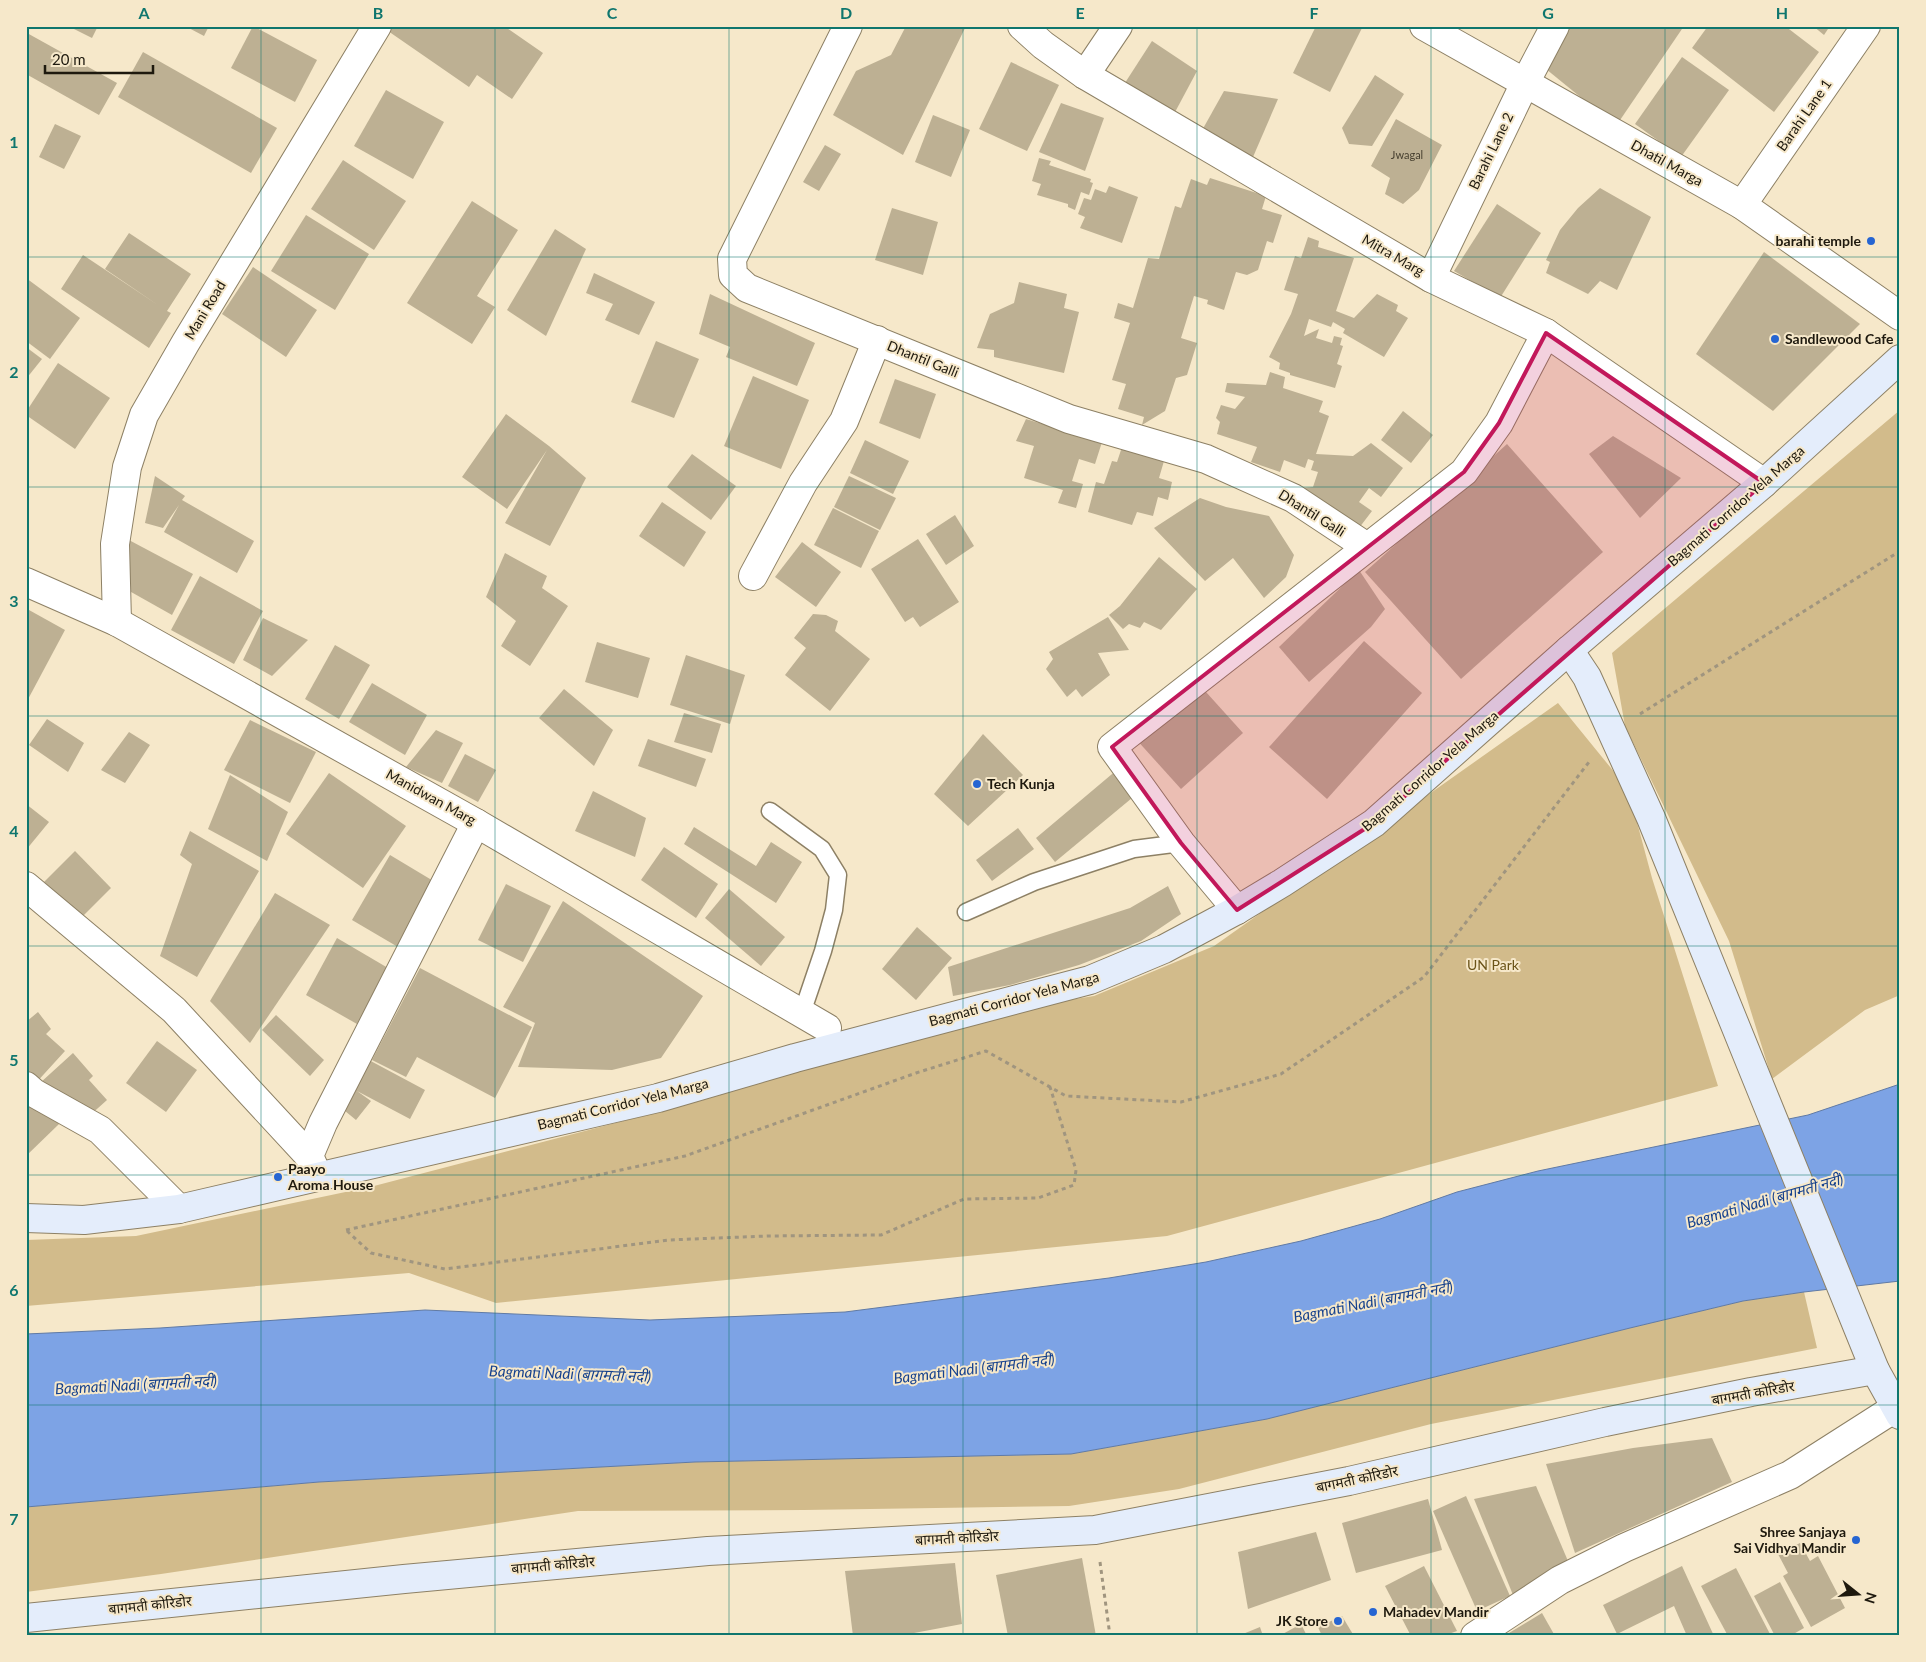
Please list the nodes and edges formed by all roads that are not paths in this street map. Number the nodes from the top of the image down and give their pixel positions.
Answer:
1 (848, 26) edge
2 (1022, 26) edge
3 (1118, 26) edge
4 (1424, 26) edge
5 (1555, 26) edge
6 (1866, 26) edge
7 (370, 28) edge
8 (1085, 75) junction
9 (1524, 83) junction
10 (1742, 205) junction
11 (1430, 278) junction
12 (1900, 316) edge
13 (1546, 334) junction
14 (877, 340) junction
15 (1900, 359) edge
16 (1764, 483) junction
17 (1367, 547) junction
18 (753, 576) dead end
19 (26, 582) edge
20 (117, 622) junction
21 (1569, 650) junction
22 (770, 810) dead end
23 (476, 823) junction
24 (1181, 843) junction
25 (26, 886) edge
26 (1237, 910) junction
27 (966, 912) dead end
28 (802, 1012) junction
29 (827, 1028) dead end
30 (26, 1086) edge
31 (314, 1166) junction
32 (179, 1209) junction
33 (26, 1218) edge
34 (1875, 1370) junction
35 (1898, 1409) edge
36 (26, 1618) edge
37 (1475, 1636) edge

1 - 14 street, Dhantil Galli
2 - 8 street, Mitra Marg
3 - 8 street
4 - 9 street, Dhatil Marga
5 - 9 street, Barahi Lane 2
6 - 10 street, Barahi Lane 1
7 - 20 street, Mani Road
8 - 11 street, Mitra Marg
9 - 10 street, Dhatil Marga
9 - 11 street, Barahi Lane 2
10 - 12 street, Dhatil Marga
11 - 13 street, Mitra Marg
13 - 16 street, Mitra Marg
13 - 17 street
14 - 17 street, Dhantil Galli
14 - 18 street
15 - 16 main road, Bagmati Corridor Yela Marga
16 - 21 main road, Bagmati Corridor Yela Marga
17 - 24 street
19 - 20 street, Manidwan Marg
20 - 23 street, Manidwan Marg
21 - 26 main road, Bagmati Corridor Yela Marga
21 - 34 main road
22 - 28 lane
23 - 28 street, Manidwan Marg
23 - 31 street
24 - 26 street
24 - 27 lane
25 - 31 street
26 - 31 main road, Bagmati Corridor Yela Marga
28 - 29 street, Manidwan Marg
30 - 32 street
31 - 32 main road, Bagmati Corridor Yela Marga
32 - 33 main road, Bagmati Corridor Yela Marga
34 - 35 main road
34 - 36 main road, बागमती कोरिडोर
35 - 37 street

